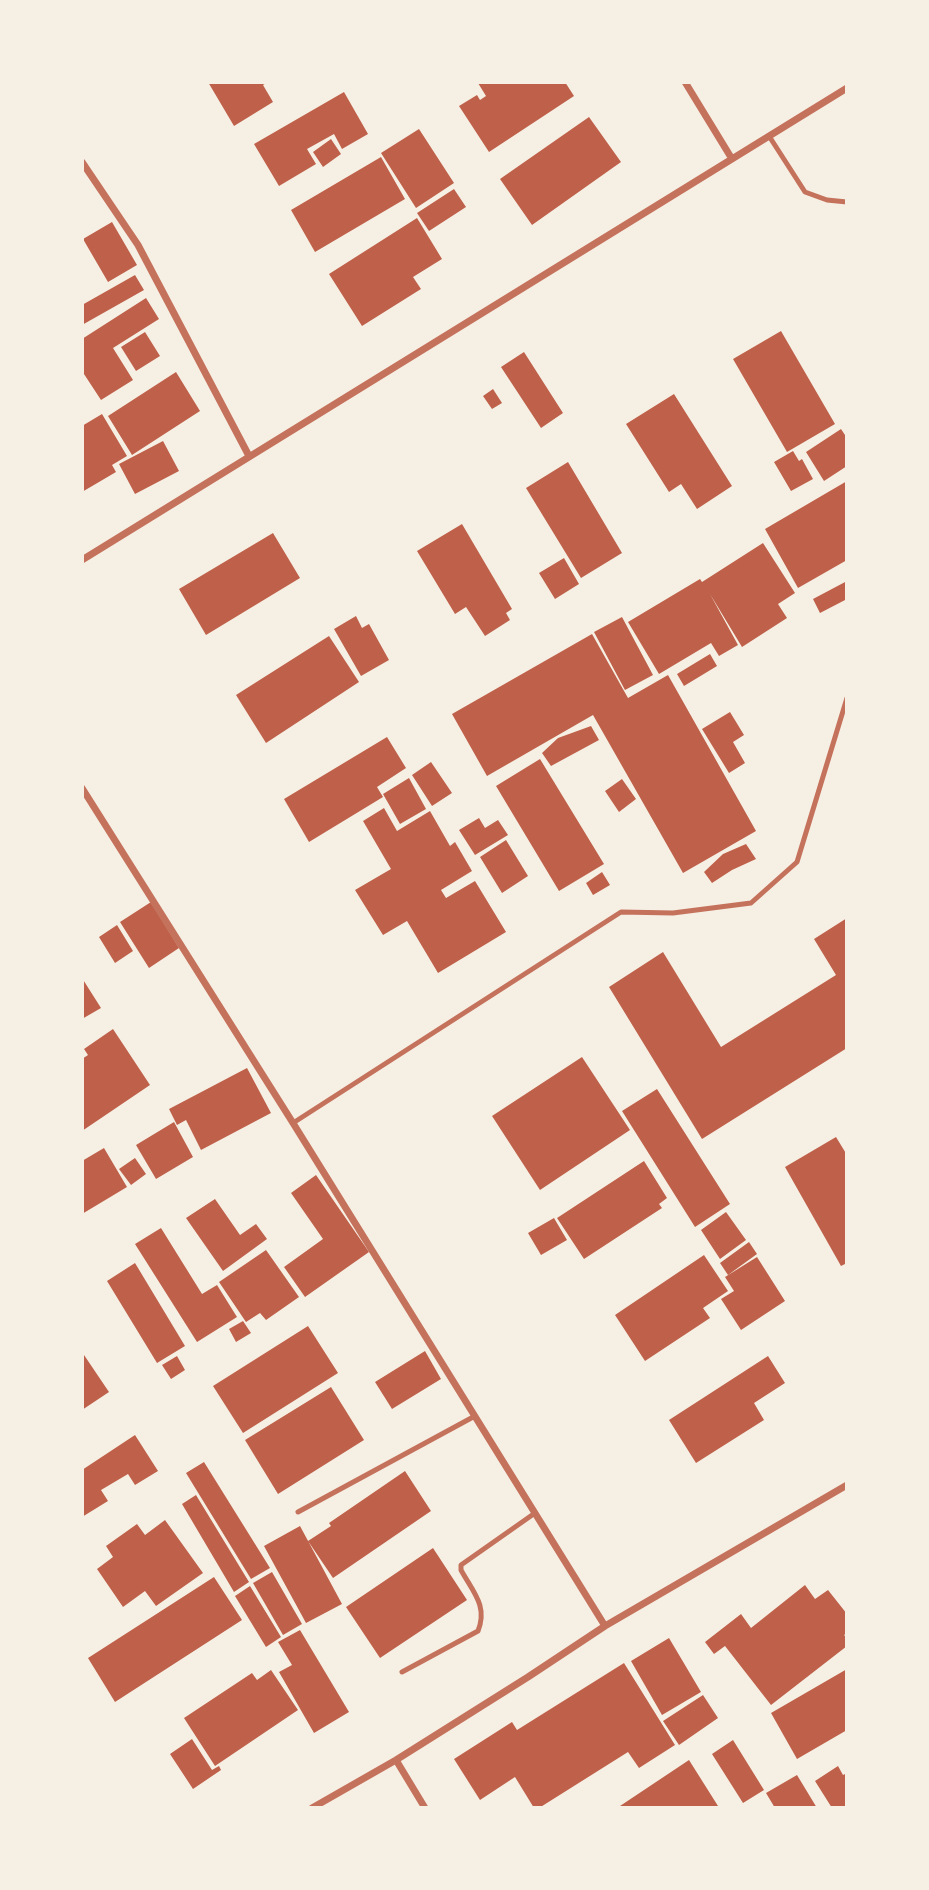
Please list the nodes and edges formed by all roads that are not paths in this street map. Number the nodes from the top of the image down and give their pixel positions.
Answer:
1 (685, 82) edge
2 (847, 88) edge
3 (769, 136) junction
4 (732, 159) junction
5 (82, 162) edge
6 (847, 202) edge
7 (249, 456) junction
8 (82, 560) edge
9 (847, 698) edge
10 (82, 788) edge
11 (293, 1123) junction
12 (475, 1416) junction
13 (847, 1485) edge
14 (298, 1512) dead end
15 (535, 1513) junction
16 (605, 1626) junction
17 (402, 1672) dead end
18 (396, 1760) junction
19 (312, 1808) edge
20 (425, 1808) edge

1 - 4 street
2 - 3 street
3 - 4 street
3 - 6 lane
4 - 7 street
5 - 7 street
7 - 8 street
9 - 11 lane
10 - 11 street
11 - 12 street
12 - 14 lane
12 - 15 street
13 - 16 street
15 - 16 street
15 - 17 lane
16 - 18 street
18 - 19 street
18 - 20 street

